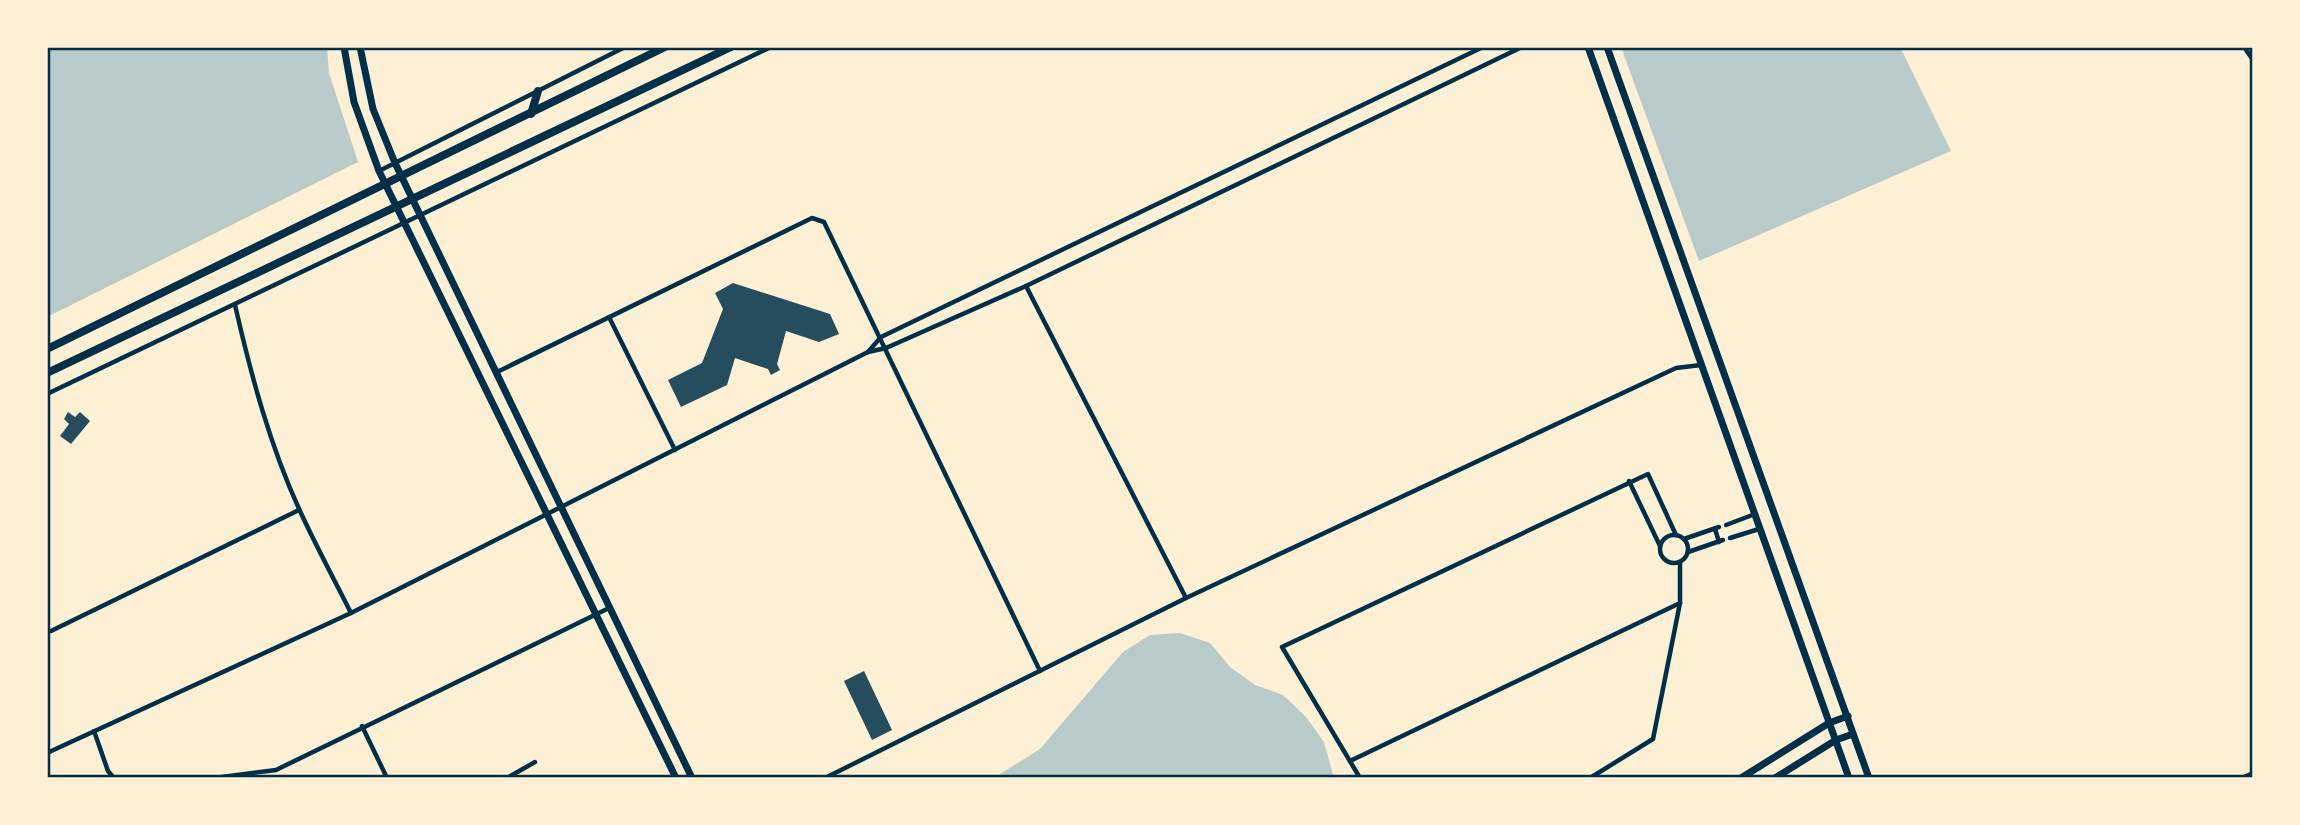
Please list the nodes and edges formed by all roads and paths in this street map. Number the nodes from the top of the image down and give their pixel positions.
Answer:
1 (344, 47) edge
2 (360, 47) edge
3 (625, 47) edge
4 (666, 47) edge
5 (731, 47) edge
6 (771, 47) edge
7 (1483, 47) edge
8 (1522, 47) edge
9 (1588, 47) edge
10 (1607, 47) edge
11 (2244, 47) edge
12 (2253, 60) edge
13 (538, 91) junction
14 (531, 114) junction
15 (395, 163) junction
16 (379, 171) junction
17 (401, 177) junction
18 (386, 185) junction
19 (412, 199) junction
20 (397, 206) junction
21 (421, 216) junction
22 (405, 223) junction
23 (1026, 286) junction
24 (235, 305) junction
25 (609, 317) junction
26 (881, 337) junction
27 (886, 348) junction
28 (47, 349) edge
29 (867, 352) junction
30 (1702, 365) junction
31 (497, 372) junction
32 (47, 373) edge
33 (47, 394) edge
34 (675, 450) junction
35 (1629, 481) junction
36 (563, 507) junction
37 (299, 510) junction
38 (547, 514) junction
39 (1755, 514) junction
40 (1726, 525) dead end
41 (1760, 528) junction
42 (1676, 535) junction
43 (1730, 538) dead end
44 (1684, 539) junction
45 (1660, 546) junction
46 (1688, 552) junction
47 (1680, 562) junction
48 (1186, 598) junction
49 (1679, 603) junction
50 (610, 607) junction
51 (351, 613) junction
52 (596, 614) junction
53 (51, 631) dead end
54 (625, 639) junction
55 (611, 645) junction
56 (1040, 671) junction
57 (1848, 716) junction
58 (1829, 723) junction
59 (362, 726) junction
60 (94, 732) junction
61 (1853, 734) junction
62 (1836, 740) junction
63 (47, 753) edge
64 (1350, 761) junction
65 (535, 762) dead end
66 (2253, 773) edge
67 (114, 778) edge
68 (214, 778) edge
69 (387, 778) edge
70 (507, 778) edge
71 (676, 778) edge
72 (692, 778) edge
73 (825, 778) edge
74 (1360, 778) edge
75 (1590, 778) edge
76 (1741, 778) edge
77 (1774, 778) edge
78 (1849, 778) edge
79 (1869, 778) edge
80 (2242, 778) edge

1 - 16 main road
2 - 15 main road
3 - 13 street
4 - 14 main road
5 - 19 main road
6 - 21 street
7 - 26 street
8 - 23 street
9 - 30 main road
10 - 57 main road
11 - 12 street
13 - 14 main road
13 - 15 street
14 - 17 main road
15 - 16 street
15 - 17 main road
16 - 18 main road
17 - 18 main road
17 - 19 main road
18 - 20 main road
18 - 28 main road
19 - 20 main road
19 - 21 main road
20 - 22 main road
20 - 32 main road
21 - 22 street
21 - 31 main road
22 - 24 street
22 - 38 main road
23 - 27 street
23 - 48 street
24 - 33 street
24 - 37 street
25 - 26 street
25 - 31 street
25 - 34 street
26 - 27 street
26 - 29 street
27 - 29 street
27 - 56 street
29 - 34 street
30 - 39 main road
30 - 48 street
31 - 36 main road
34 - 36 street
35 - 42 street
35 - 45 street
35 - 64 street
36 - 38 street
36 - 50 main road
37 - 51 street
37 - 53 street
38 - 51 street
38 - 52 main road
39 - 40 street
39 - 41 main road
41 - 43 street
41 - 58 main road
42 - 44 street
42 - 45 street
44 - 46 street
44 - 46 street
45 - 47 street
46 - 47 street
47 - 49 street
48 - 56 street
49 - 64 street
49 - 75 street
50 - 52 street
50 - 54 main road
51 - 60 street
52 - 55 main road
52 - 59 street
54 - 55 main road
54 - 72 main road
55 - 71 main road
56 - 73 street
57 - 58 main road
57 - 61 main road
58 - 62 main road
58 - 76 main road
59 - 68 street
59 - 69 street
60 - 63 street
60 - 67 street
61 - 62 main road
61 - 79 main road
62 - 77 main road
62 - 78 main road
64 - 74 street
65 - 70 street
66 - 80 street

